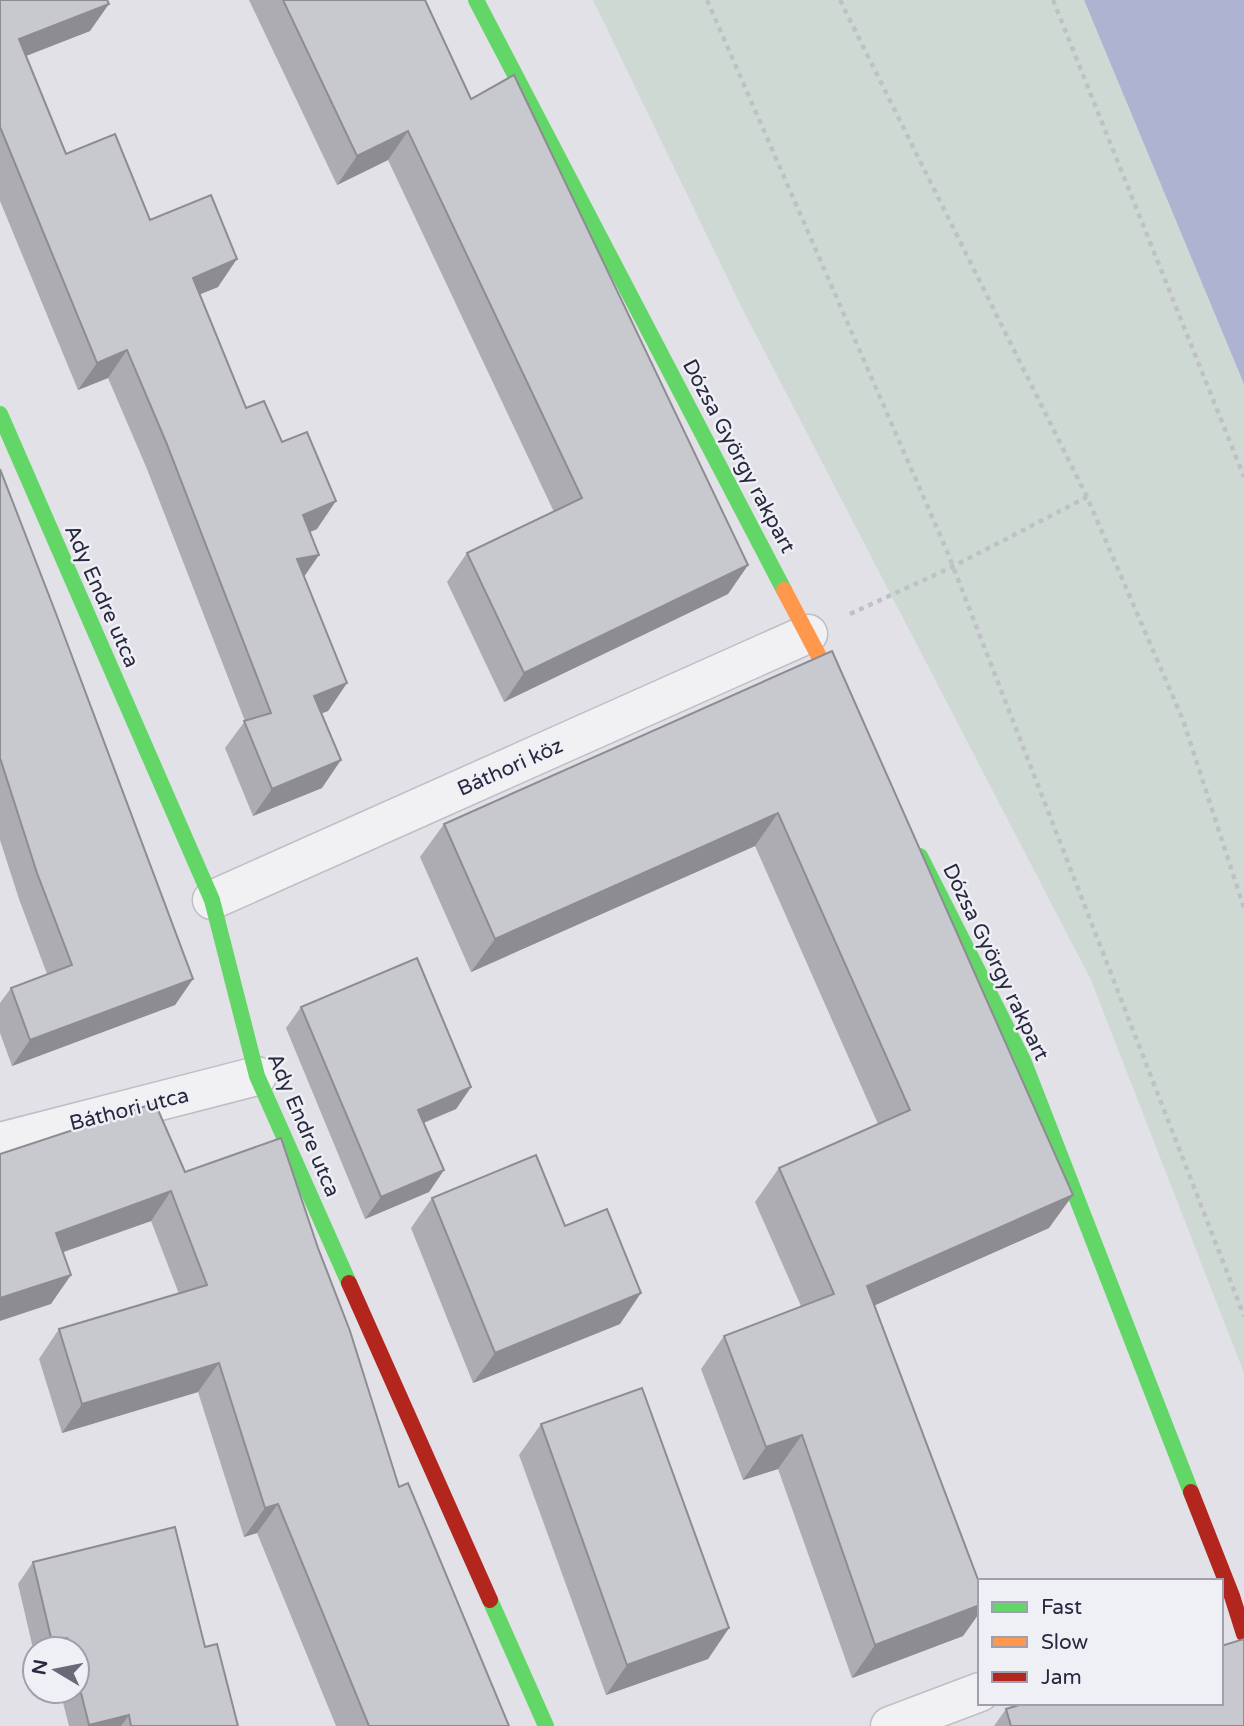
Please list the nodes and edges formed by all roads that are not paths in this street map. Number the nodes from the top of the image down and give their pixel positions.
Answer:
1 (476, 0) edge
2 (0, 415) edge
3 (808, 634) junction
4 (851, 719) edge
5 (912, 841) edge
6 (212, 900) junction
7 (257, 1076) junction
8 (0, 1142) edge
9 (1220, 1579) edge
10 (1227, 1598) edge
11 (1244, 1634) edge
12 (978, 1693) edge
13 (546, 1726) edge
14 (890, 1726) edge

1 - 3 street, Dózsa György rakpart
2 - 6 street, Ady Endre utca
3 - 4 street, Dózsa György rakpart
3 - 6 street, Báthori köz
5 - 9 street, Dózsa György rakpart
6 - 7 street, Ady Endre utca
7 - 8 street, Báthori utca
7 - 13 street, Ady Endre utca
10 - 11 street, Dózsa György rakpart
12 - 14 street

